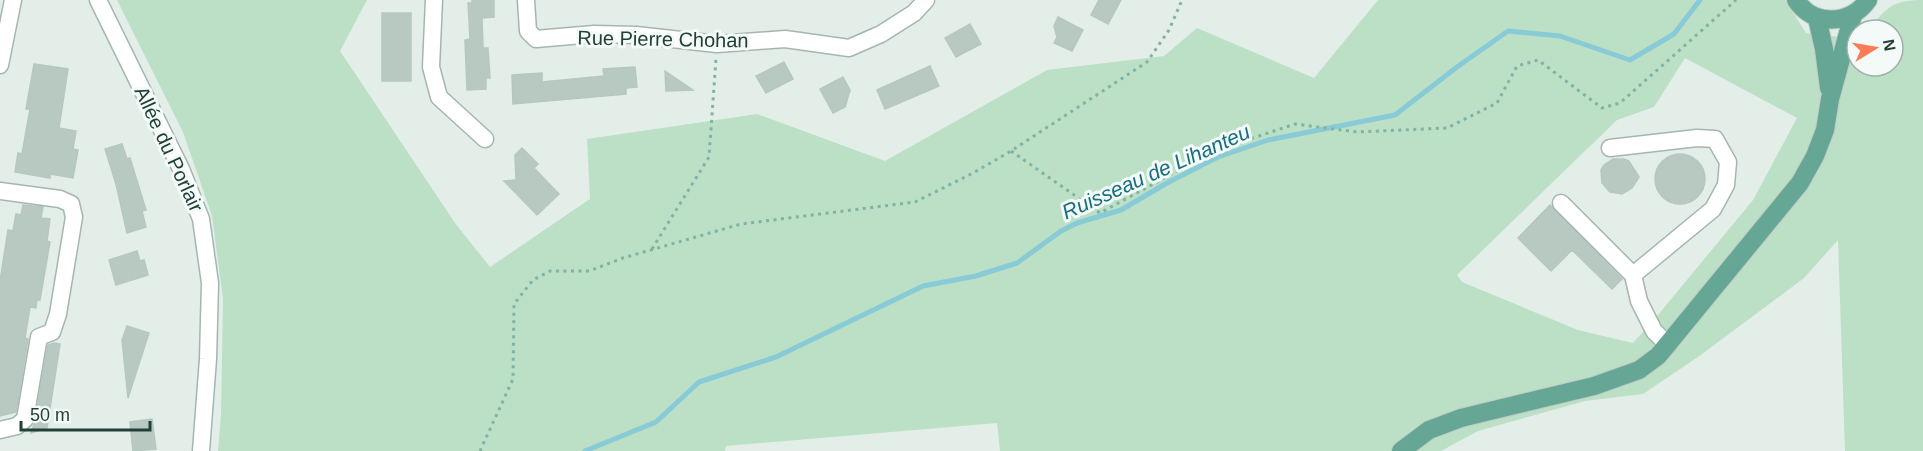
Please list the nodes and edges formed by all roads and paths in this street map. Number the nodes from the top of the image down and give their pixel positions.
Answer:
1 (12, 0) edge
2 (98, 0) edge
3 (434, 0) edge
4 (526, 0) edge
5 (926, 0) edge
6 (1182, 0) edge
7 (1736, 0) edge
8 (1796, 0) edge
9 (1868, 0) edge
10 (1853, 15) junction
11 (1816, 18) junction
12 (717, 44) junction
13 (0, 65) edge
14 (1830, 99) junction
15 (485, 139) dead end
16 (1610, 148) dead end
17 (1011, 151) junction
18 (0, 191) edge
19 (1561, 203) dead end
20 (651, 250) junction
21 (1633, 275) junction
22 (1668, 345) junction
23 (0, 430) edge
24 (201, 451) edge
25 (480, 451) edge
26 (1401, 451) edge

1 - 13 street
2 - 24 street, Allée du Porlair
3 - 15 street
4 - 12 street, Rue Pierre Chohan
5 - 12 street, Rue Pierre Chohan
6 - 17 path
7 - 17 path
8 - 11 main road
9 - 10 main road
10 - 11 main road
10 - 14 main road
11 - 14 main road
12 - 20 path
14 - 22 main road
16 - 21 street
17 - 20 path
18 - 23 street
19 - 21 street
20 - 25 path
21 - 22 street
22 - 26 main road

